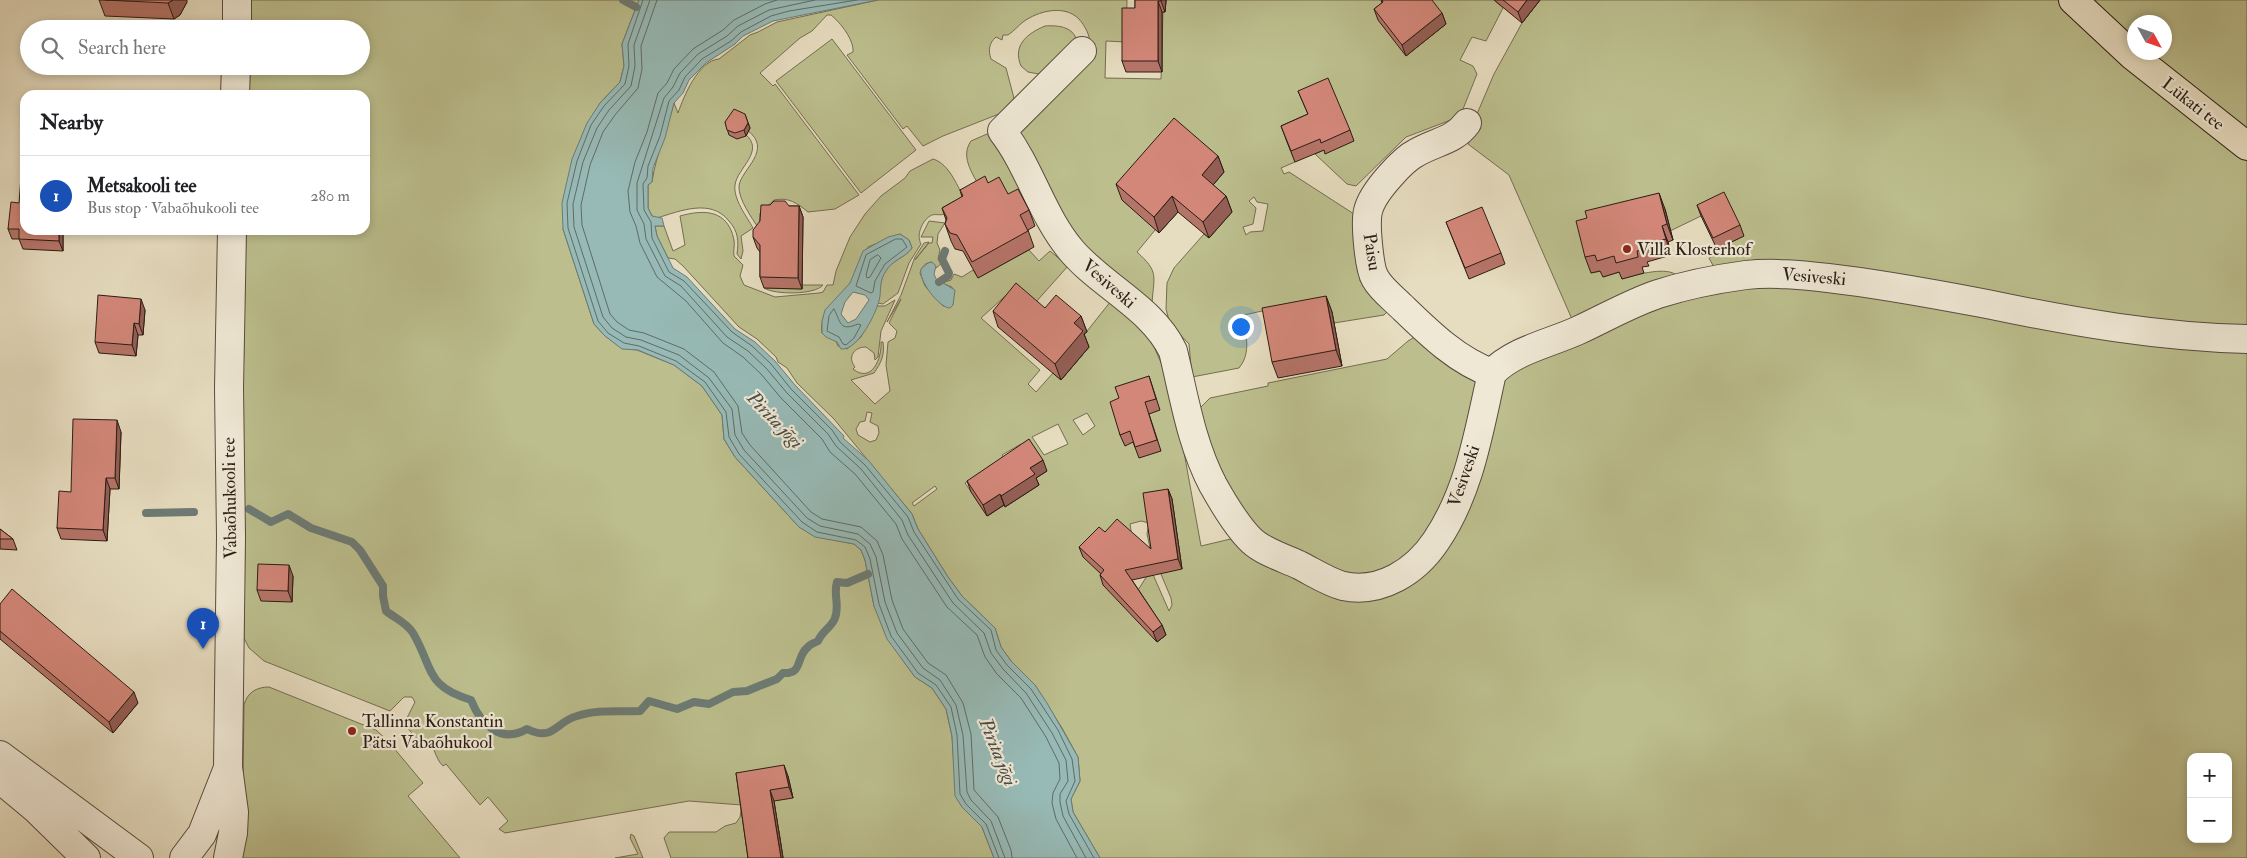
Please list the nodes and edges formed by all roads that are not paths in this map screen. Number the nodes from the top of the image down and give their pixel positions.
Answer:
1 (237, 0) edge
2 (2073, 0) edge
3 (237, 20) edge
4 (1082, 51) dead end
5 (236, 75) edge
6 (235, 90) edge
7 (1467, 123) dead end
8 (2247, 146) edge
9 (232, 235) edge
10 (2247, 339) edge
11 (1492, 373) junction
12 (0, 755) edge
13 (228, 766) junction
14 (0, 779) edge
15 (86, 858) edge
16 (139, 858) edge
17 (184, 858) edge
18 (228, 858) edge

1 - 3 street
2 - 8 main road, Lükati tee
4 - 11 street, Vesiveski
5 - 6 street
7 - 11 street, Paisu
9 - 13 street, Vabaõhukooli tee
10 - 11 street, Vesiveski
12 - 16 street
13 - 17 street, Vabaõhukooli tee
13 - 18 street, Vabaõhukooli tee
14 - 15 street

